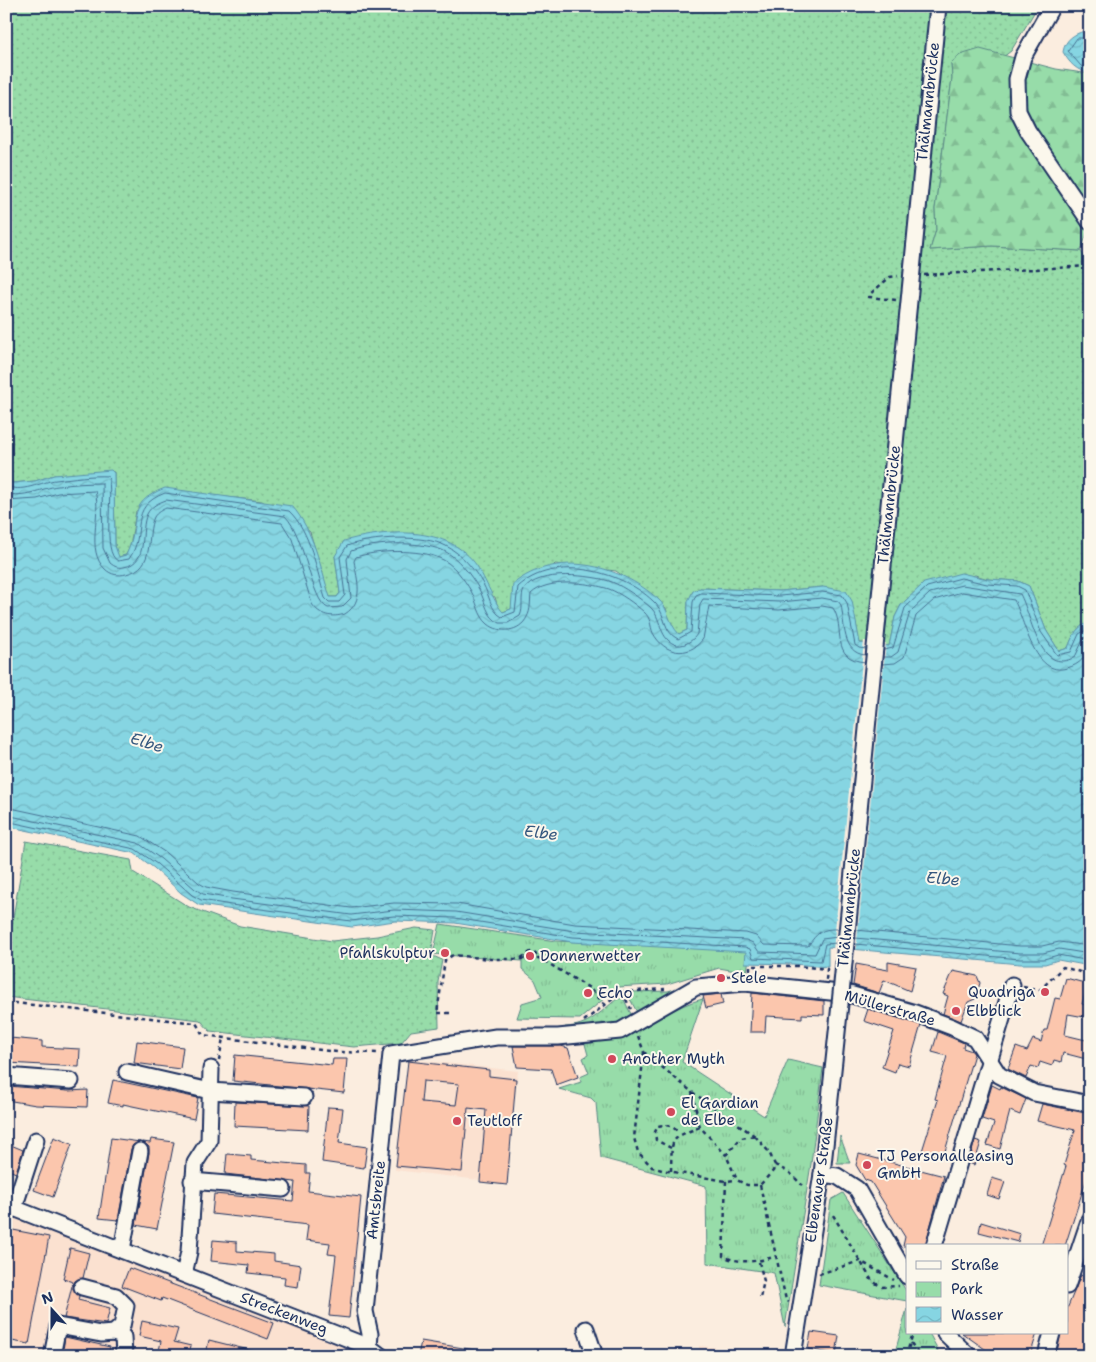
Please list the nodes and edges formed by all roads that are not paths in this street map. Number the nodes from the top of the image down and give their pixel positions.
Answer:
1 (938, 6) edge
2 (1052, 6) edge
3 (1090, 222) edge
4 (1012, 985) road end
5 (840, 1004) joint
6 (391, 1054) joint
7 (989, 1059) junction
8 (211, 1069) road end
9 (127, 1072) dead end
10 (6, 1076) edge
11 (71, 1081) dead end
12 (210, 1091) junction
13 (304, 1097) dead end
14 (1090, 1104) edge
15 (36, 1140) dead end
16 (140, 1151) dead end
17 (822, 1174) junction
18 (192, 1181) junction
19 (283, 1190) dead end
20 (10, 1207) edge
21 (1090, 1218) edge
22 (935, 1244) edge
23 (122, 1250) junction
24 (1083, 1258) edge
25 (184, 1274) junction
26 (906, 1274) edge
27 (1068, 1284) edge
28 (82, 1287) dead end
29 (586, 1329) dead end
30 (114, 1333) junction
31 (946, 1334) edge
32 (1052, 1334) edge
33 (369, 1346) junction
34 (52, 1356) edge
35 (124, 1356) edge
36 (381, 1356) edge
37 (595, 1356) edge
38 (793, 1356) edge
39 (969, 1356) edge
40 (1046, 1356) edge

1 - 5 street, Thälmannbrücke, bridge
2 - 3 street
4 - 7 street
5 - 17 street, Elbenauer Straße
6 - 7 street, Müllerstraße
6 - 33 street, Amtsbreite
7 - 14 street, Müllerstraße
7 - 22 street
8 - 12 street
9 - 12 street
10 - 11 street
12 - 13 street
12 - 18 street
15 - 20 street, Streckenweg
16 - 23 street
17 - 26 street
17 - 38 street, Elbenauer Straße
18 - 19 street
18 - 25 street
20 - 23 street, Streckenweg
21 - 24 street
23 - 25 street, Streckenweg
24 - 27 street
25 - 33 street, Streckenweg
28 - 30 street
29 - 37 street
30 - 34 street
30 - 35 street
31 - 39 street
32 - 40 street
33 - 36 street, Streckenweg

